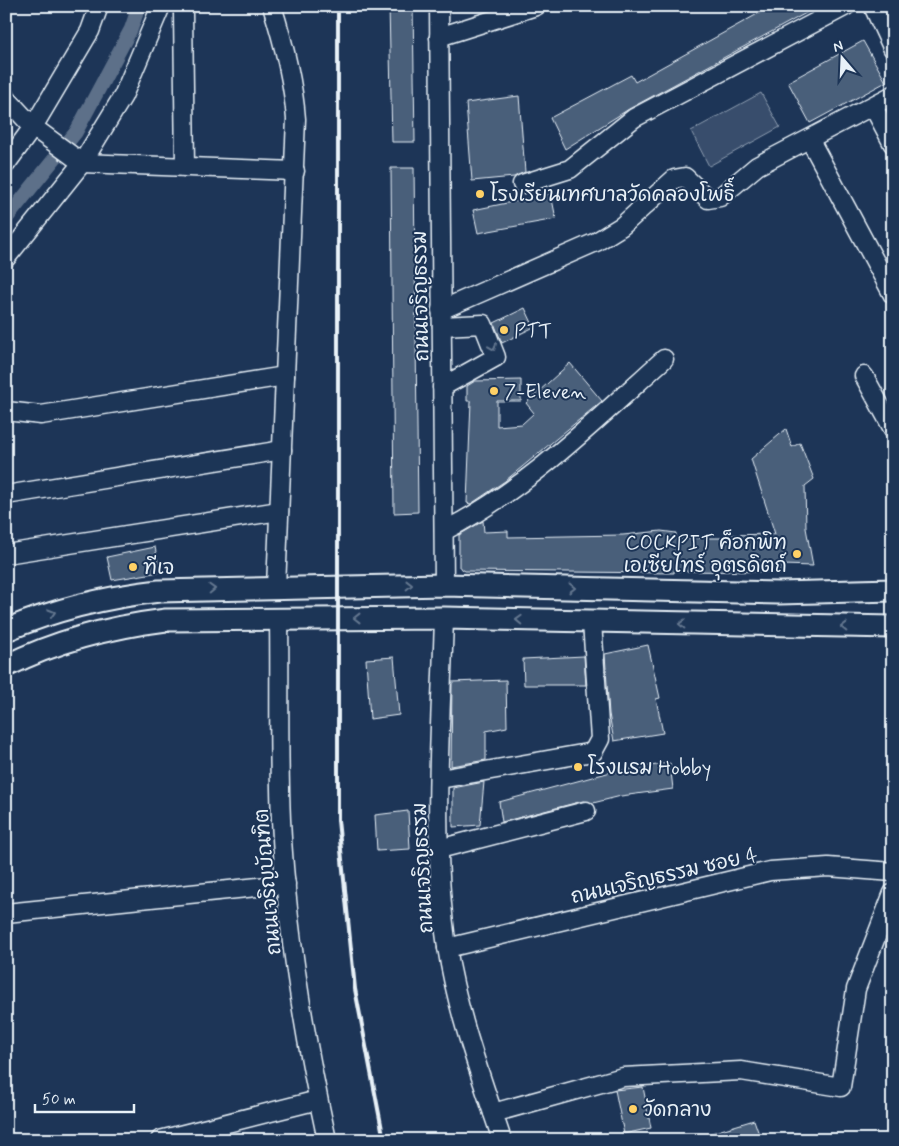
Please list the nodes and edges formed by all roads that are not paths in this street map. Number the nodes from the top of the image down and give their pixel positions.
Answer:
1 (99, 6) edge
2 (161, 6) edge
3 (272, 6) edge
4 (439, 6) edge
5 (536, 6) edge
6 (846, 6) edge
7 (873, 6) edge
8 (182, 8) edge
9 (439, 38) junction
10 (893, 49) edge
11 (893, 96) edge
12 (6, 98) edge
13 (873, 106) junction
14 (33, 127) junction
15 (810, 140) junction
16 (893, 144) edge
17 (82, 163) junction
18 (6, 164) edge
19 (185, 166) junction
20 (295, 171) junction
21 (522, 184) dead end
22 (6, 258) edge
23 (893, 295) edge
24 (442, 318) junction
25 (664, 359) dead end
26 (286, 376) junction
27 (864, 376) dead end
28 (442, 387) junction
29 (6, 410) edge
30 (893, 429) edge
31 (282, 450) junction
32 (6, 495) edge
33 (279, 511) junction
34 (444, 531) junction
35 (6, 554) edge
36 (444, 585) junction
37 (297, 586) junction
38 (276, 587) junction
39 (893, 590) edge
40 (779, 593) junction
41 (444, 618) junction
42 (288, 619) junction
43 (592, 622) junction
44 (778, 626) junction
45 (893, 627) edge
46 (6, 630) edge
47 (6, 666) edge
48 (440, 778) junction
49 (586, 811) dead end
50 (439, 849) junction
51 (893, 872) edge
52 (286, 884) junction
53 (893, 893) edge
54 (6, 913) edge
55 (447, 948) junction
56 (318, 1100) junction
57 (493, 1113) junction
58 (160, 1140) edge
59 (327, 1140) edge
60 (502, 1140) edge

1 - 14 street
2 - 17 street
3 - 20 street
4 - 9 street, ถนนเจริญธรรม
5 - 9 street
6 - 21 street
7 - 10 street
8 - 19 street
9 - 24 street, ถนนเจริญธรรม
11 - 13 street
12 - 14 street
13 - 15 street
13 - 16 street
14 - 17 street
14 - 18 street
15 - 23 street
15 - 24 street
17 - 19 street
17 - 22 street
19 - 20 street
20 - 26 street
24 - 28 street, ถนนเจริญธรรม
24 -> 28 street
25 - 34 street
26 - 29 street
26 - 31 street
27 - 30 street
28 - 34 street, ถนนเจริญธรรม
31 - 32 street
31 - 33 street
33 - 35 street
33 - 38 street
34 - 36 street, ถนนเจริญธรรม
37 -> 36 main road
36 -> 40 main road
36 - 41 main road
37 - 38 main road
37 - 42 main road
46 -> 38 main road
39 - 40 main road
40 - 44 main road
41 -> 42 main road
43 -> 41 main road
41 - 48 street, ถนนเจริญธรรม
42 - 47 main road
42 - 52 street, ถนนเจริญบัณฑิต
44 -> 43 main road
43 - 48 street
45 -> 44 main road
48 - 50 street, ถนนเจริญธรรม
49 - 50 street
50 - 55 street, ถนนเจริญธรรม
51 - 55 street, ถนนเจริญธรรม ซอย 4
52 - 54 street
52 - 56 street, ถนนเจริญบัณฑิต
53 - 57 street
55 - 57 street, ถนนเจริญธรรม
56 - 58 street
56 - 59 street, ถนนเจริญบัณฑิต
57 - 60 street, ถนนเจริญธรรม

